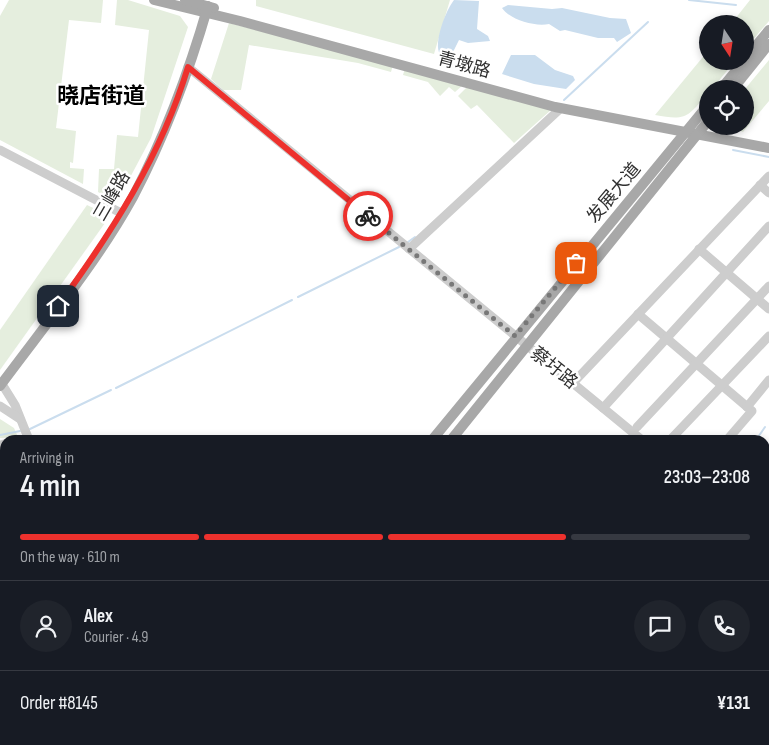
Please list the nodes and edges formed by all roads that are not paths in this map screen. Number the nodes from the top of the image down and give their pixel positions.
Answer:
1 (154, 0) edge
2 (185, 0) edge
3 (208, 6) edge
4 (769, 30) edge
5 (769, 44) edge
6 (754, 48) edge
7 (188, 67) junction
8 (736, 70) edge
9 (728, 80) edge
10 (740, 80) edge
11 (561, 108) junction
12 (697, 128) edge
13 (769, 141) edge
14 (769, 148) edge
15 (0, 150) edge
16 (769, 176) edge
17 (760, 185) junction
18 (769, 193) edge
19 (122, 214) junction
20 (769, 226) edge
21 (409, 249) junction
22 (699, 250) junction
23 (726, 273) junction
24 (769, 286) edge
25 (757, 299) junction
26 (769, 309) edge
27 (638, 314) junction
28 (515, 336) junction
29 (769, 336) edge
30 (667, 338) junction
31 (526, 345) junction
32 (696, 364) junction
33 (769, 380) edge
34 (572, 383) junction
35 (1, 385) edge
36 (722, 386) junction
37 (0, 406) edge
38 (747, 407) junction
39 (603, 408) junction
40 (22, 421) junction
41 (637, 427) dead end
42 (27, 435) edge
43 (436, 435) edge
44 (455, 435) edge
45 (636, 435) edge
46 (675, 435) edge
47 (731, 435) edge

1 - 3 main road, 青墩路
2 - 3 main road, 青墩路
3 - 7 main road, 三峰路
3 - 11 main road, 青墩路
3 - 12 main road, 青墩路
4 - 6 main road
5 - 10 main road
7 - 19 main road, 三峰路
7 - 21 street, 蔡圩路
8 - 9 main road
11 - 12 main road, 青墩路
11 - 21 street
12 - 13 main road, 青墩路
12 - 14 main road, 青墩路
12 - 28 main road, 发展大道
12 - 31 main road, 发展大道
15 - 19 street
16 - 17 street
17 - 18 street
17 - 22 street
19 - 35 main road, 三峰路
20 - 23 street
21 - 28 street, 蔡圩路
22 - 23 street
22 - 27 street
23 - 25 street
23 - 30 street
24 - 25 street
25 - 26 street
25 - 32 street
27 - 30 street
27 - 34 street
28 - 31 street, 蔡圩路
28 - 43 main road, 发展大道
29 - 36 street
30 - 32 street
30 - 39 street
31 - 34 street, 蔡圩路
31 - 44 main road, 发展大道
32 - 36 street
32 - 41 street
33 - 38 street
34 - 39 street, 蔡圩路
35 - 40 street
36 - 38 street
36 - 46 street
37 - 40 street
38 - 47 street
39 - 45 street, 蔡圩路
40 - 42 street

